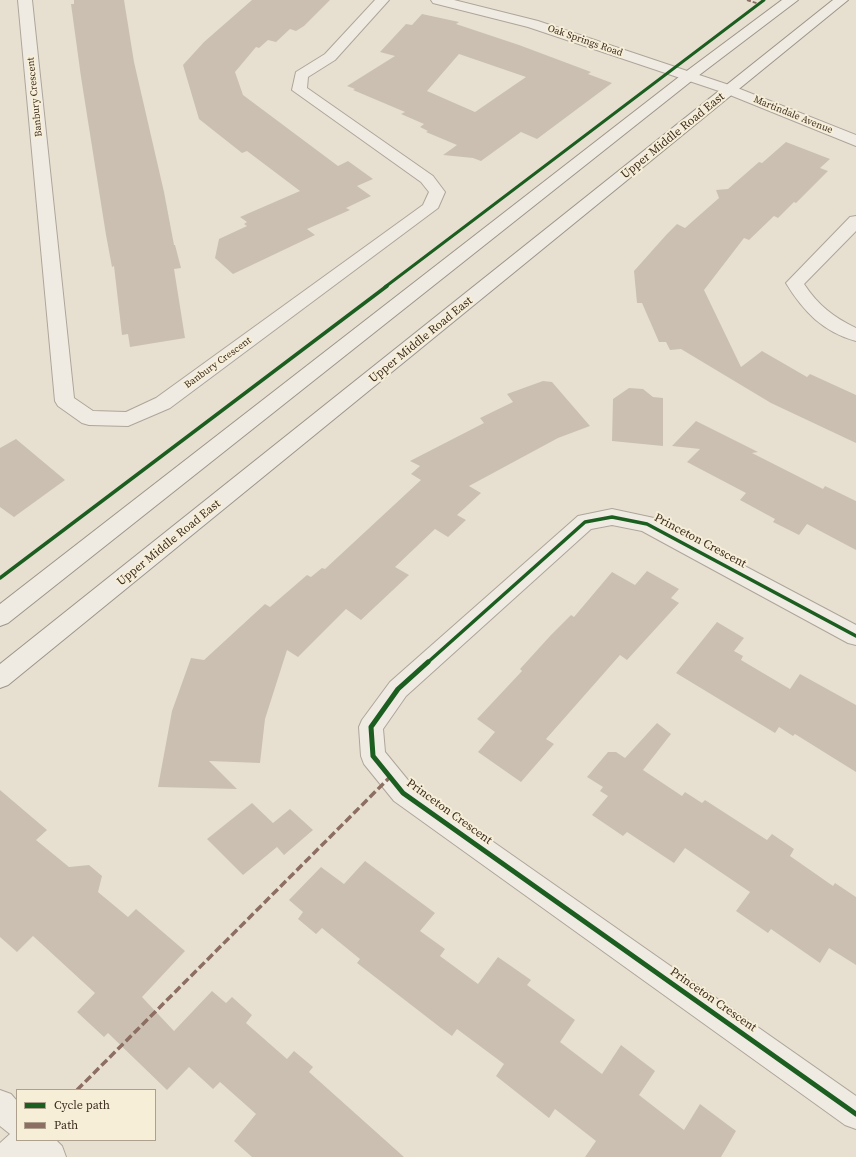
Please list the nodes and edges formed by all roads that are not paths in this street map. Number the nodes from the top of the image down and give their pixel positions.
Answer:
1 (25, 0) edge
2 (382, 0) edge
3 (438, 0) edge
4 (791, 0) edge
5 (841, 0) edge
6 (689, 76) junction
7 (730, 90) junction
8 (856, 141) edge
9 (856, 221) edge
10 (856, 335) edge
11 (0, 618) edge
12 (856, 636) edge
13 (0, 678) edge
14 (0, 1105) edge
15 (856, 1114) edge
16 (16, 1121) edge
17 (25, 1141) edge
18 (35, 1141) edge
19 (8, 1157) edge
20 (51, 1157) edge

1 - 2 street, Banbury Crescent
3 - 6 street, Oak Springs Road
4 - 6 street
5 - 7 street, Upper Middle Road East
6 - 7 street, Oak Springs Road
6 - 11 street
7 - 8 street, Martindale Avenue
7 - 13 street, Upper Middle Road East
9 - 10 street
12 - 15 street, Princeton Crescent
14 - 16 street
17 - 19 street
18 - 20 street

